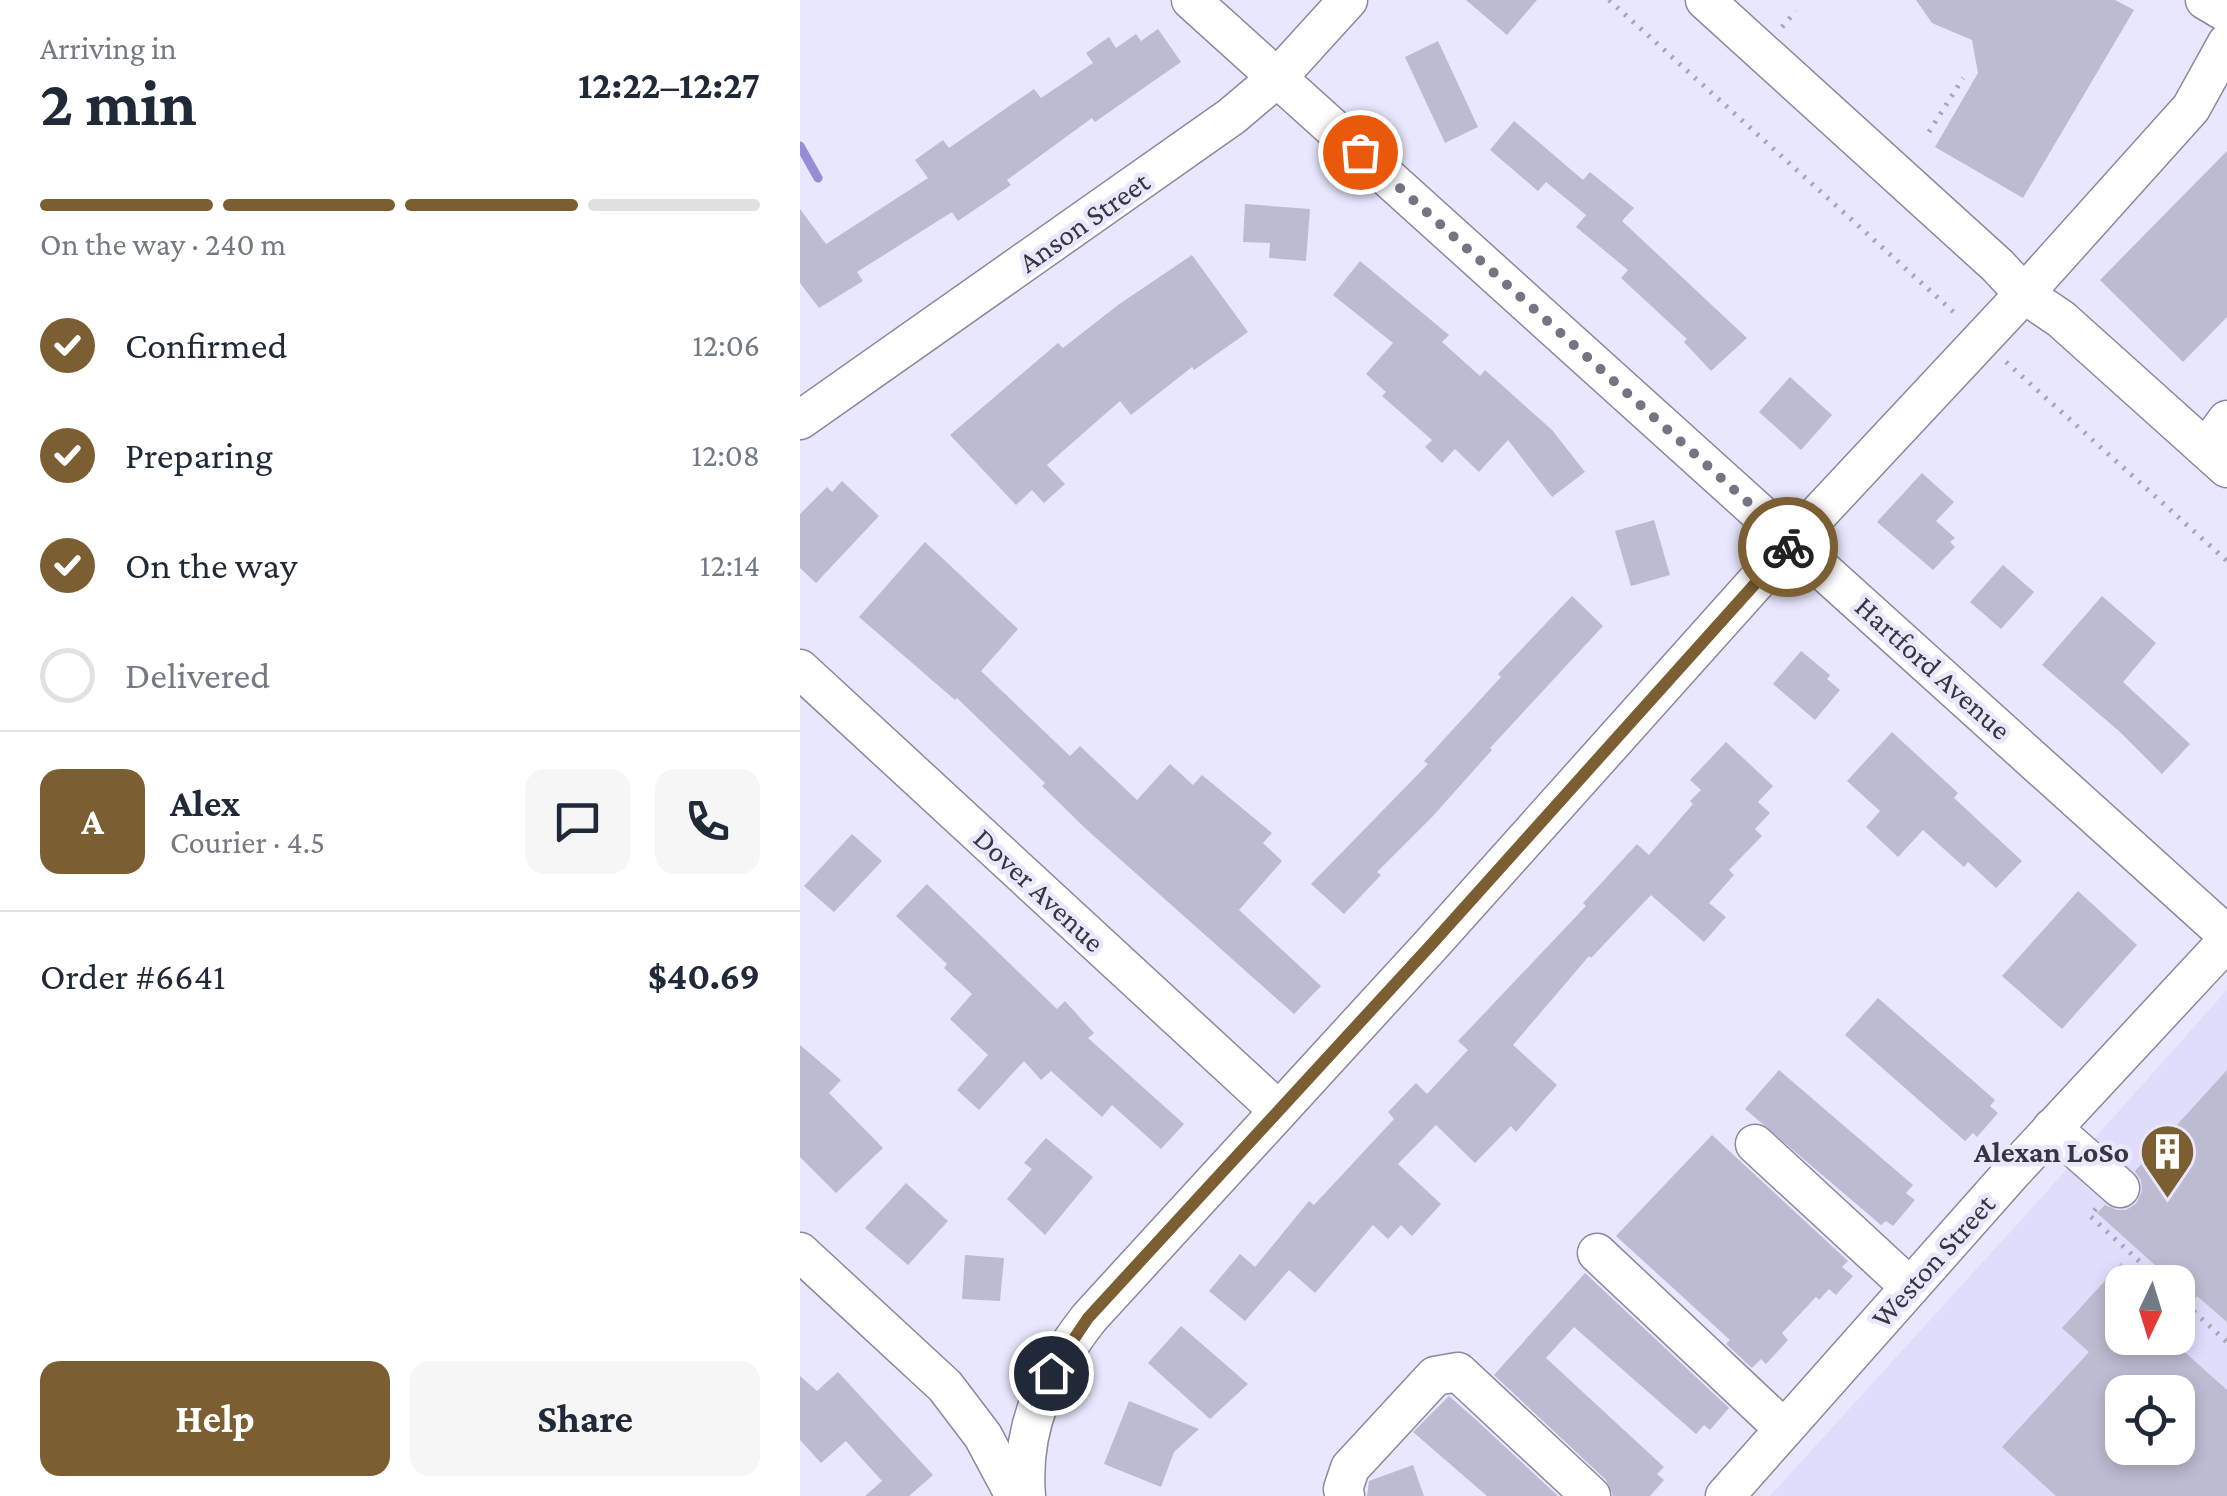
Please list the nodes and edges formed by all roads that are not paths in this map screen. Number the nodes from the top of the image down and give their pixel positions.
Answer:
1 (1191, 0) edge
2 (1348, 0) edge
3 (2205, 0) edge
4 (1716, 3) edge
5 (2227, 13) edge
6 (2227, 43) edge
7 (1278, 76) junction
8 (2024, 294) junction
9 (800, 420) edge
10 (2220, 446) edge
11 (1792, 542) junction
12 (800, 669) edge
13 (2227, 938) edge
14 (1278, 1110) junction
15 (2052, 1128) junction
16 (1755, 1144) dead end
17 (2119, 1187) road end
18 (800, 1252) edge
19 (1597, 1252) dead end
20 (1910, 1287) junction
21 (1784, 1430) junction
22 (1016, 1496) edge
23 (1026, 1496) edge
24 (1346, 1496) edge
25 (1592, 1496) edge
26 (1725, 1496) edge

1 - 7 street, Hartford Avenue
2 - 7 street, Anson Street
3 - 5 street
4 - 8 street
6 - 8 street
7 - 9 street, Anson Street
7 - 11 street, Hartford Avenue
8 - 10 street
8 - 11 street
11 - 13 street, Hartford Avenue
11 - 14 street
12 - 14 street, Dover Avenue
13 - 15 street, Weston Street
14 - 23 street
15 - 17 street
15 - 20 street, Weston Street
16 - 20 street
18 - 22 street
19 - 21 street
20 - 21 street, Weston Street
21 - 26 street, Weston Street
24 - 25 street

